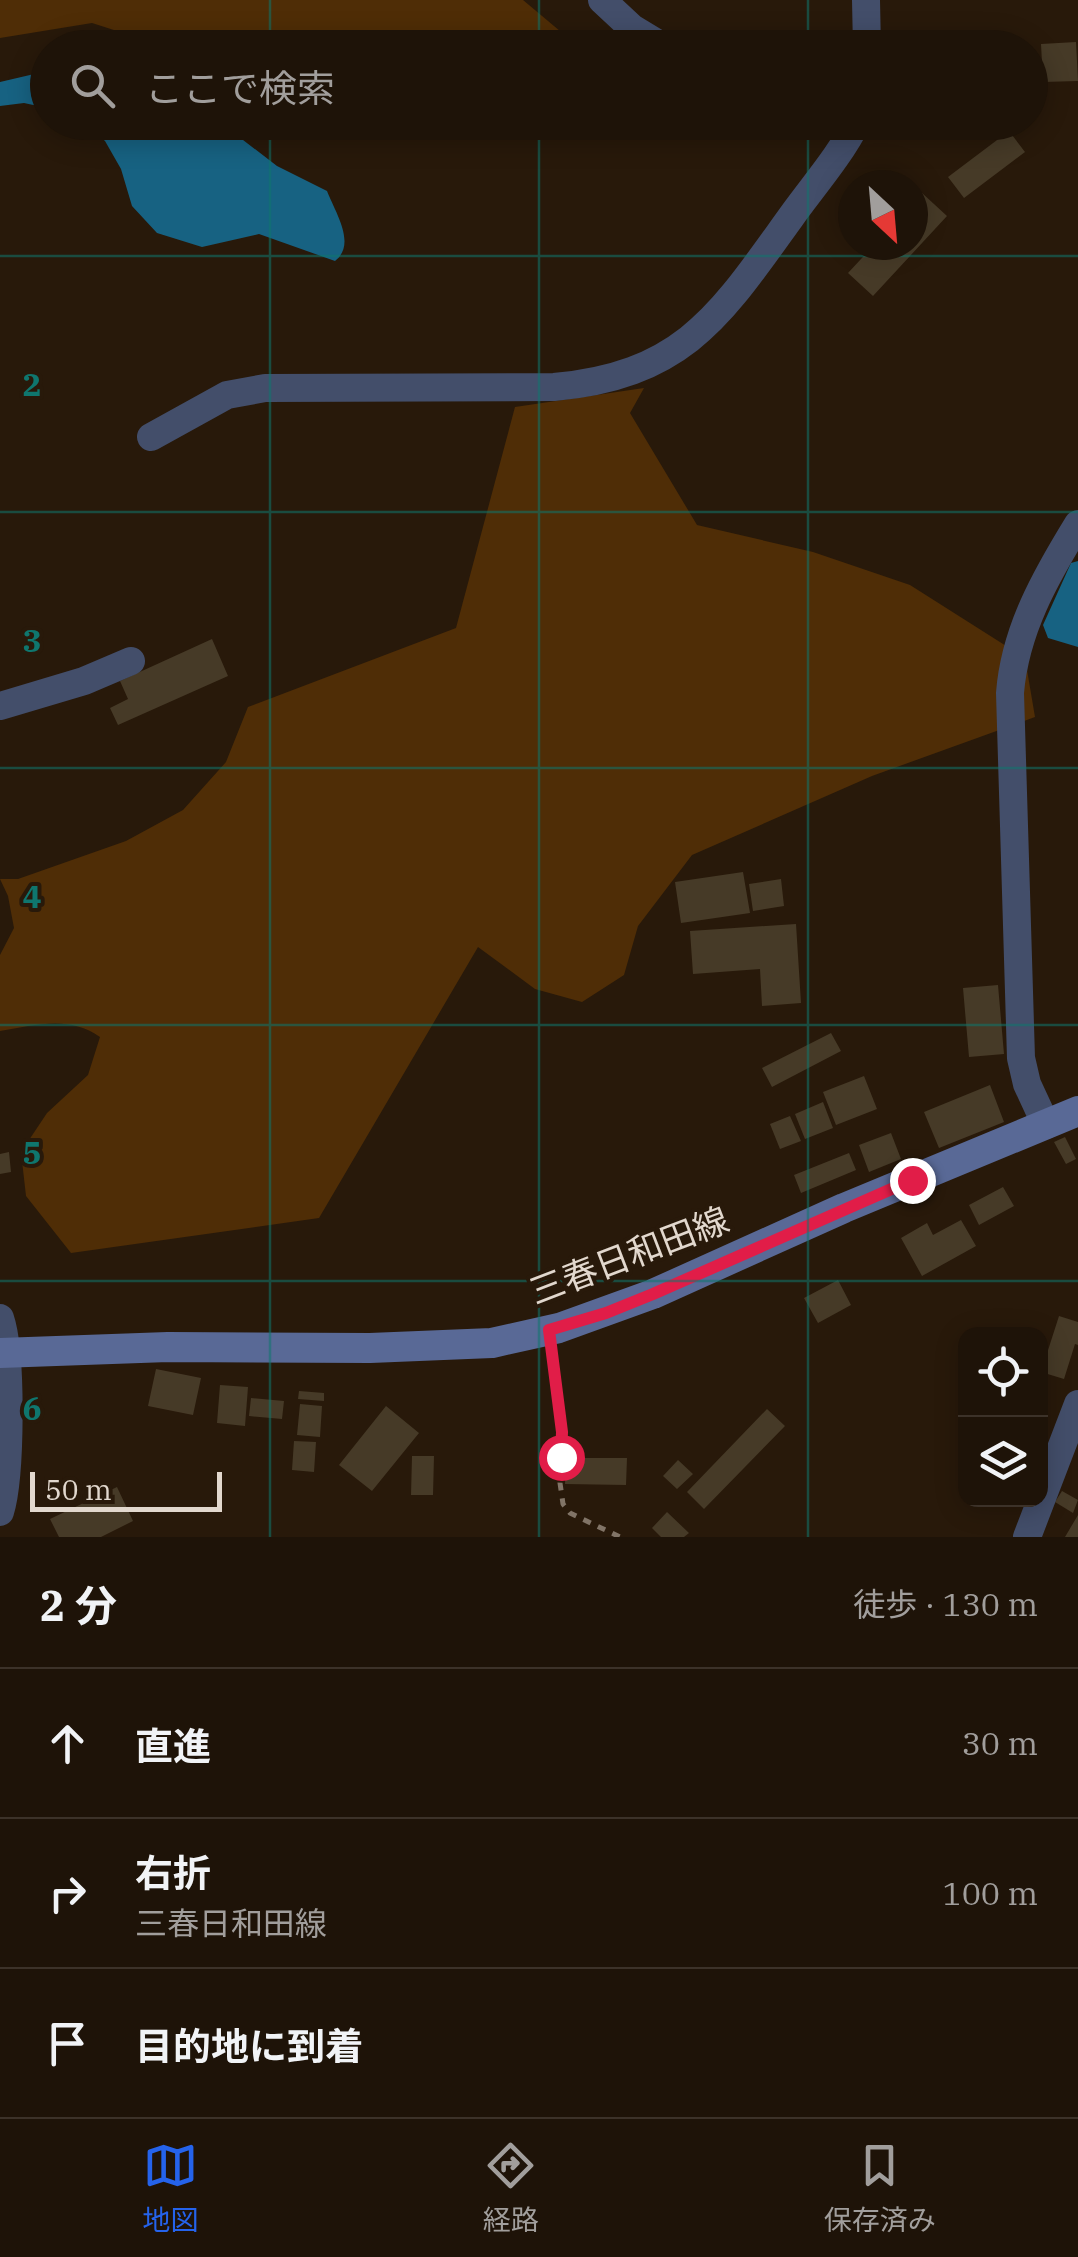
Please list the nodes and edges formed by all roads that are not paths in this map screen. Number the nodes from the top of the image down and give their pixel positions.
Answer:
1 (602, 0) edge
2 (866, 0) edge
3 (635, 30) edge
4 (867, 30) edge
5 (846, 140) edge
6 (151, 436) dead end
7 (1078, 524) edge
8 (131, 662) dead end
9 (0, 706) edge
10 (1078, 1112) edge
11 (1046, 1125) junction
12 (0, 1318) edge
13 (3, 1352) edge
14 (1078, 1404) edge
15 (0, 1512) edge
16 (1027, 1537) edge

1 - 3 street
2 - 4 street
5 - 6 street
7 - 11 street
8 - 9 street
10 - 11 main road, 三春日和田線
11 - 13 main road, 三春日和田線
12 - 13 street
13 - 15 street
14 - 16 street

